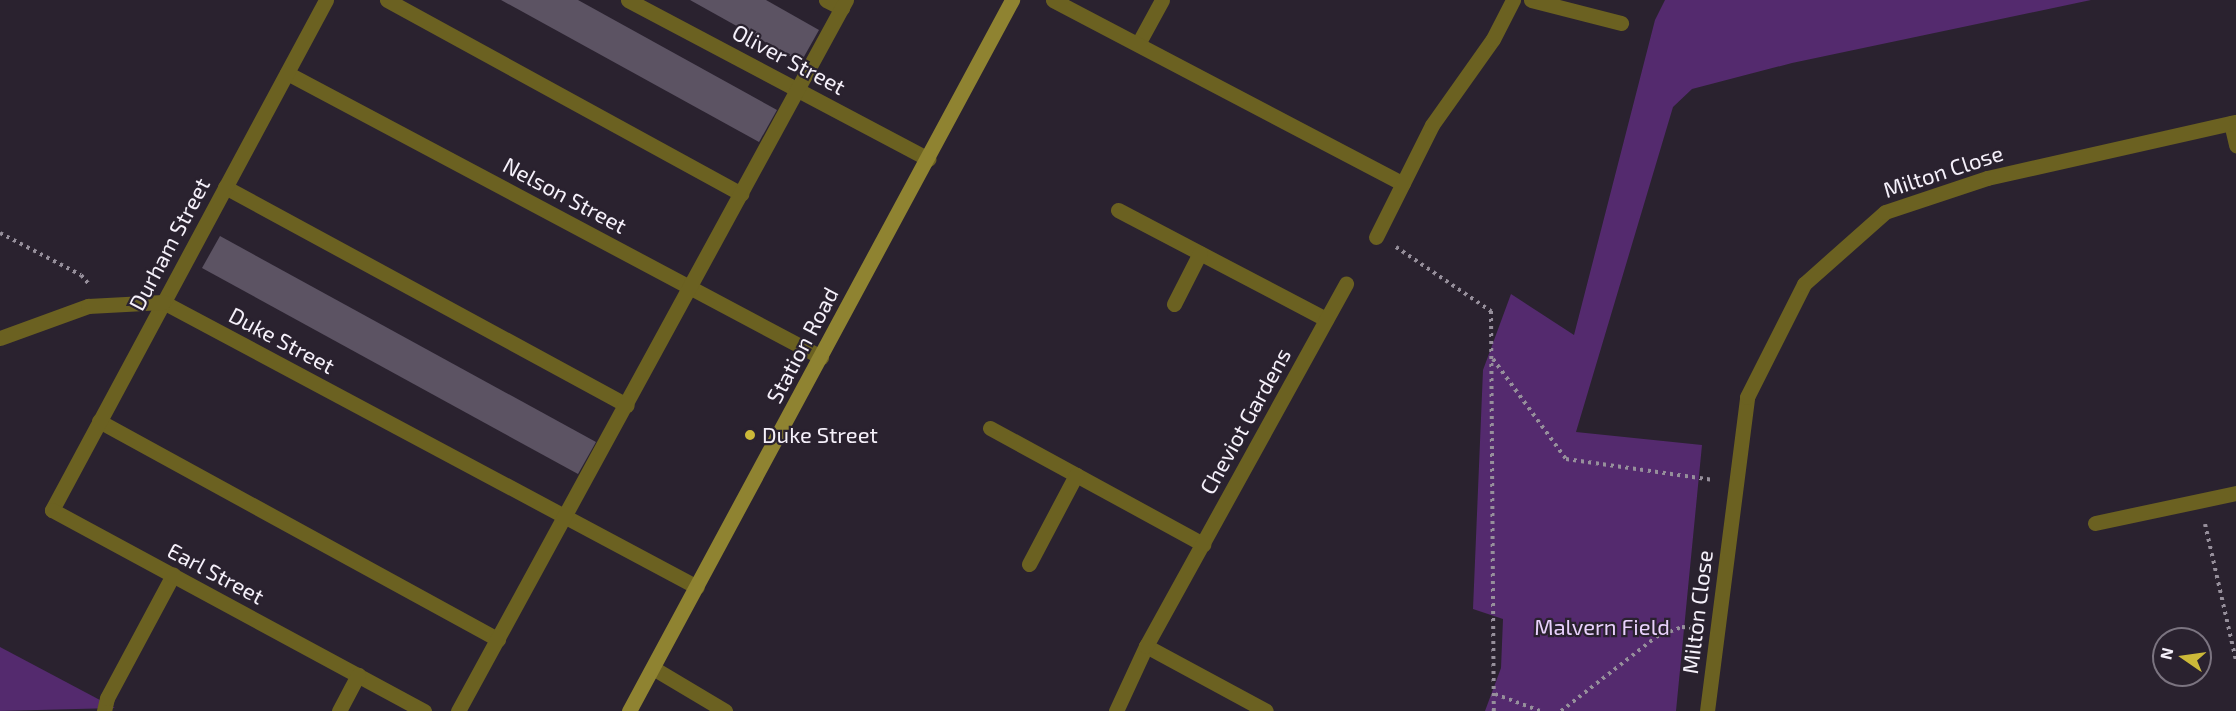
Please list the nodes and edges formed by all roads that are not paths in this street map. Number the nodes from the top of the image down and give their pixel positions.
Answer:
1 (326, 0) edge
2 (387, 0) edge
3 (628, 0) edge
4 (826, 0) edge
5 (1012, 0) edge
6 (1053, 0) edge
7 (1162, 0) edge
8 (1513, 0) edge
9 (1531, 0) edge
10 (844, 4) edge
11 (1621, 23) dead end
12 (1138, 44) junction
13 (287, 73) junction
14 (798, 90) junction
15 (2234, 122) edge
16 (2236, 145) edge
17 (928, 159) junction
18 (1403, 184) junction
19 (225, 187) junction
20 (741, 194) junction
21 (1118, 210) dead end
22 (1376, 237) road end
23 (1200, 253) junction
24 (1346, 284) dead end
25 (691, 287) junction
26 (163, 302) junction
27 (1174, 304) dead end
28 (1326, 320) junction
29 (0, 338) edge
30 (821, 357) junction
31 (627, 405) junction
32 (99, 421) junction
33 (990, 428) dead end
34 (1076, 475) junction
35 (2236, 493) edge
36 (52, 510) joint
37 (563, 518) junction
38 (2095, 523) dead end
39 (1203, 544) junction
40 (1029, 564) dead end
41 (173, 576) junction
42 (697, 587) junction
43 (498, 639) junction
44 (1146, 646) junction
45 (653, 668) junction
46 (358, 675) junction
47 (104, 711) edge
48 (339, 711) edge
49 (424, 711) edge
50 (458, 711) edge
51 (629, 711) edge
52 (724, 711) edge
53 (1116, 711) edge
54 (1266, 711) edge
55 (1707, 711) edge

1 - 13 street, Durham Street
2 - 20 street
3 - 14 street, Oliver Street
4 - 10 street
5 - 17 main road, Station Road
6 - 12 street
7 - 12 street
8 - 18 street
9 - 11 street
10 - 14 street
12 - 18 street
13 - 19 street, Durham Street
13 - 25 street, Nelson Street
14 - 17 street, Oliver Street
14 - 20 street
15 - 16 street
15 - 55 street, Milton Close
17 - 30 main road, Station Road
18 - 22 street
19 - 26 street, Durham Street
19 - 31 street
20 - 25 street
21 - 23 street
23 - 27 street
23 - 28 street
24 - 28 street, Cheviot Gardens
25 - 30 street, Nelson Street
25 - 31 street
26 - 29 street
26 - 32 street, Durham Street
26 - 37 street, Duke Street
28 - 39 street, Cheviot Gardens
30 - 42 main road, Station Road
31 - 37 street
32 - 36 street, Durham Street
32 - 43 street
33 - 34 street
34 - 39 street
34 - 40 street
35 - 38 street
36 - 41 street, Earl Street
37 - 42 street, Duke Street
37 - 43 street
39 - 44 street, Cheviot Gardens
41 - 46 street, Earl Street
41 - 47 street
42 - 45 main road, Station Road
43 - 50 street
44 - 53 street, Cheviot Gardens
44 - 54 street
45 - 51 main road, Station Road
45 - 52 street
46 - 48 street
46 - 49 street, Earl Street

